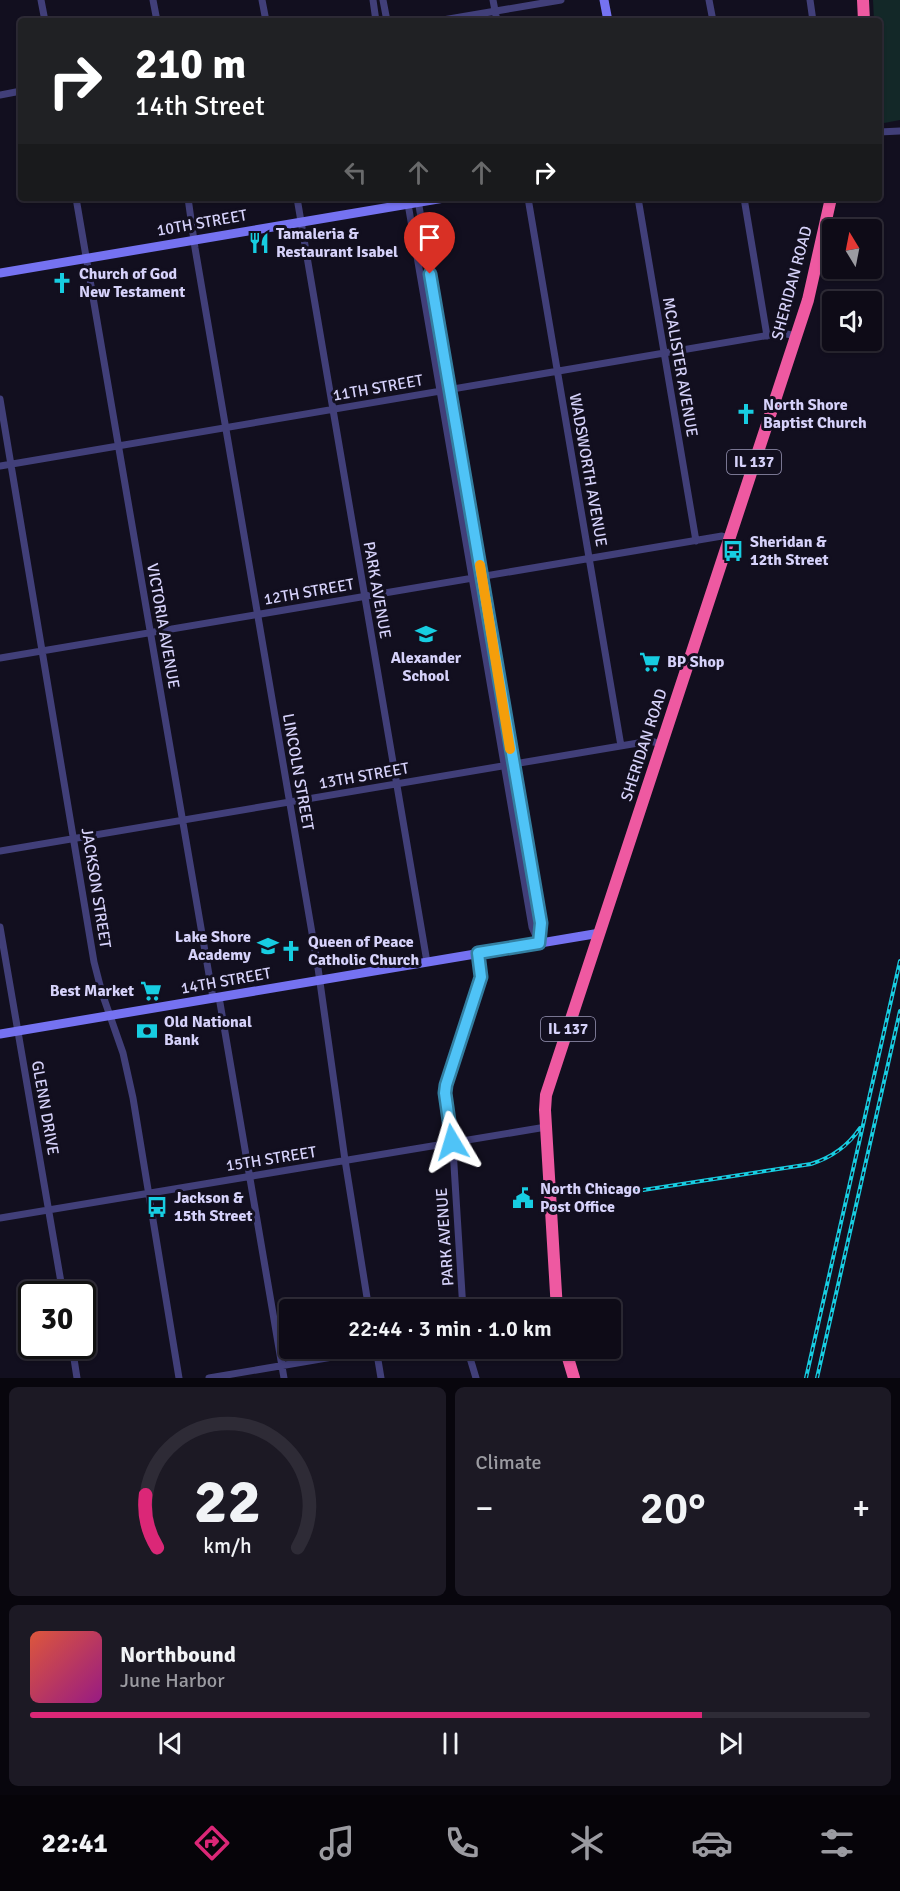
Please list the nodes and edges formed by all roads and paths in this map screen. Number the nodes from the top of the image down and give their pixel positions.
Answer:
1 (41, 0) edge
2 (153, 0) edge
3 (262, 0) edge
4 (373, 0) edge
5 (383, 0) edge
6 (493, 0) edge
7 (561, 0) edge
8 (604, 0) edge
9 (709, 0) edge
10 (810, 0) edge
11 (863, 0) edge
12 (495, 11) junction
13 (44, 18) edge
14 (156, 18) edge
15 (265, 18) edge
16 (376, 18) edge
17 (386, 18) edge
18 (454, 18) edge
19 (496, 18) edge
20 (607, 18) edge
21 (712, 18) edge
22 (813, 18) edge
23 (864, 18) edge
24 (18, 92) edge
25 (0, 95) edge
26 (900, 130) edge
27 (882, 132) edge
28 (77, 201) edge
29 (188, 201) edge
30 (298, 201) edge
31 (413, 201) edge
32 (529, 201) edge
33 (639, 201) edge
34 (744, 201) edge
35 (830, 201) edge
36 (301, 222) junction
37 (194, 240) junction
38 (87, 258) junction
39 (0, 273) edge
40 (767, 336) junction
41 (796, 336) junction
42 (665, 353) junction
43 (558, 371) junction
44 (450, 389) junction
45 (440, 391) junction
46 (0, 399) edge
47 (333, 409) junction
48 (225, 428) junction
49 (119, 445) junction
50 (11, 464) junction
51 (0, 466) edge
52 (729, 538) junction
53 (696, 541) junction
54 (590, 559) junction
55 (482, 577) junction
56 (472, 578) junction
57 (365, 597) junction
58 (257, 615) junction
59 (150, 633) junction
60 (43, 651) junction
61 (0, 658) edge
62 (662, 744) junction
63 (621, 746) junction
64 (513, 765) junction
65 (504, 766) junction
66 (397, 784) junction
67 (289, 802) junction
68 (182, 820) junction
69 (75, 839) junction
70 (0, 851) edge
71 (0, 927) edge
72 (600, 933) junction
73 (539, 943) junction
74 (478, 953) junction
75 (427, 962) junction
76 (320, 980) junction
77 (216, 998) junction
78 (109, 1016) junction
79 (18, 1031) junction
80 (0, 1034) edge
81 (546, 1127) junction
82 (452, 1142) junction
83 (345, 1160) junction
84 (250, 1176) junction
85 (148, 1193) junction
86 (49, 1210) junction
87 (0, 1218) edge
88 (61, 1281) edge
89 (367, 1299) edge
90 (462, 1299) edge
91 (555, 1299) edge
92 (74, 1359) edge
93 (320, 1359) edge
94 (378, 1359) edge
95 (470, 1359) edge
96 (568, 1359) edge
97 (281, 1366) junction
98 (77, 1378) edge
99 (179, 1378) edge
100 (209, 1378) edge
101 (284, 1378) edge
102 (381, 1378) edge
103 (476, 1378) edge
104 (574, 1378) edge

1 - 13 street
2 - 14 street
3 - 15 street
4 - 16 street
5 - 17 street
6 - 12 street
7 - 12 street
8 - 20 street
9 - 21 street
10 - 22 street
11 - 23 highway
12 - 18 street
12 - 19 street
24 - 25 street
26 - 27 street
28 - 38 street, VICTORIA AVENUE
29 - 37 street, LINCOLN STREET
30 - 36 street, PARK AVENUE
31 - 36 street, 10TH STREET
31 - 44 street
31 - 45 street
32 - 43 street, WADSWORTH AVENUE
33 - 42 street, MCALISTER AVENUE
34 - 40 street
35 - 41 highway, SHERIDAN ROAD / IL 137
36 - 37 street, 10TH STREET
36 - 47 street, PARK AVENUE
37 - 38 street, 10TH STREET
37 - 48 street, LINCOLN STREET
38 - 39 street, 10TH STREET
38 - 49 street, VICTORIA AVENUE
40 - 41 street, 11TH STREET
40 - 42 street, 11TH STREET
41 - 52 highway, SHERIDAN ROAD / IL 137
42 - 43 street, 11TH STREET
42 - 53 street, MCALISTER AVENUE
43 - 44 street, 11TH STREET
43 - 54 street, WADSWORTH AVENUE
44 - 45 street, 11TH STREET
44 - 55 street
45 - 47 street, 11TH STREET
45 - 56 street
46 - 50 street, JACKSON STREET
47 - 48 street, 11TH STREET
47 - 57 street, PARK AVENUE
48 - 49 street, 11TH STREET
48 - 58 street, LINCOLN STREET
49 - 50 street, 11TH STREET
49 - 59 street, VICTORIA AVENUE
50 - 51 street, 11TH STREET
50 - 60 street, JACKSON STREET
52 - 53 street, 12TH STREET
52 - 62 highway, SHERIDAN ROAD / IL 137
53 - 54 street, 12TH STREET
54 - 55 street, 12TH STREET
54 - 63 street, WADSWORTH AVENUE
55 - 56 street, 12TH STREET
55 - 64 street
56 - 57 street, 12TH STREET
56 - 65 street
57 - 58 street, 12TH STREET
57 - 66 street, PARK AVENUE
58 - 59 street, 12TH STREET
58 - 67 street, LINCOLN STREET
59 - 60 street, 12TH STREET
59 - 68 street, VICTORIA AVENUE
60 - 61 street, 12TH STREET
60 - 69 street, JACKSON STREET
62 - 63 street, 13TH STREET
62 - 72 highway, SHERIDAN ROAD / IL 137
63 - 64 street, 13TH STREET
64 - 65 street, 13TH STREET
64 - 73 street
65 - 66 street, 13TH STREET
65 - 73 street
66 - 67 street, 13TH STREET
66 - 75 street, PARK AVENUE
67 - 68 street, 13TH STREET
67 - 76 street, LINCOLN STREET
68 - 69 street, 13TH STREET
68 - 77 street, VICTORIA AVENUE
69 - 70 street, 13TH STREET
69 - 78 street, JACKSON STREET
71 - 79 street, GLENN DRIVE
72 - 73 street, 14TH STREET
72 - 81 highway, SHERIDAN ROAD / IL 137
73 - 74 street, 14TH STREET
74 - 75 street, 14TH STREET
74 - 82 street, PARK AVENUE
75 - 76 street, 14TH STREET
76 - 77 street, 14TH STREET
76 - 83 street, LINCOLN STREET
77 - 78 street, 14TH STREET
77 - 84 street, VICTORIA AVENUE
78 - 79 street, 14TH STREET
78 - 85 street, JACKSON STREET
79 - 80 street, 14TH STREET
79 - 86 street, GLENN DRIVE
81 - 82 street, 15TH STREET
81 - 91 highway, SHERIDAN ROAD / IL 137
82 - 83 street, 15TH STREET
82 - 90 street, PARK AVENUE
83 - 84 street, 15TH STREET
83 - 89 street, LINCOLN STREET
84 - 85 street, 15TH STREET
84 - 97 street, VICTORIA AVENUE
85 - 86 street, 15TH STREET
85 - 99 street, JACKSON STREET
86 - 87 street, 15TH STREET
86 - 88 street, GLENN DRIVE
92 - 98 street
93 - 97 street
94 - 102 street
95 - 103 street
96 - 104 highway
97 - 100 street
97 - 101 street, VICTORIA AVENUE

